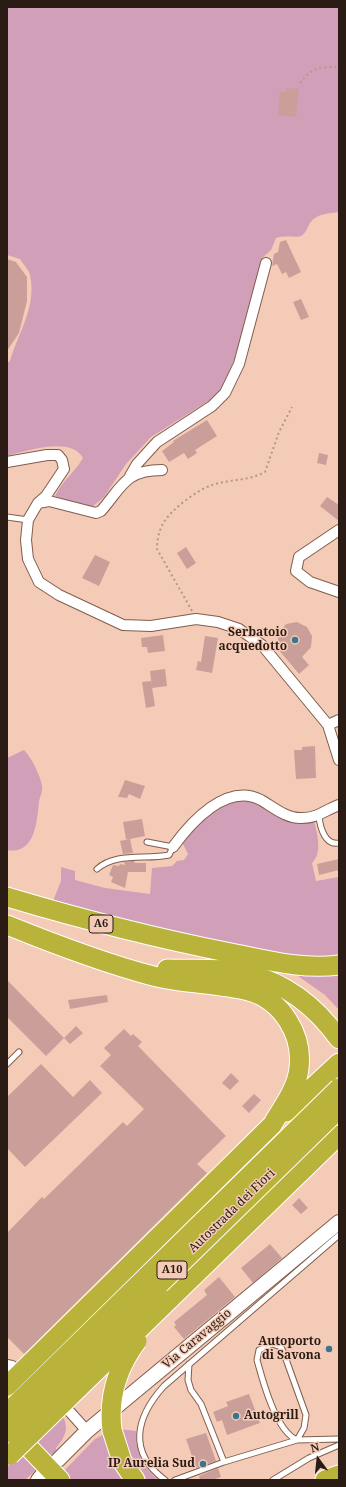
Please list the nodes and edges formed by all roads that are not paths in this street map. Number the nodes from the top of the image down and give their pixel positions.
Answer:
1 (266, 263) dead end
2 (7, 462) edge
3 (162, 470) dead end
4 (130, 476) junction
5 (38, 503) junction
6 (7, 517) edge
7 (28, 520) junction
8 (339, 530) edge
9 (339, 592) edge
10 (339, 720) edge
11 (328, 725) junction
12 (339, 760) edge
13 (339, 805) edge
14 (319, 816) junction
15 (147, 842) dead end
16 (339, 843) edge
17 (173, 847) junction
18 (97, 869) dead end
19 (7, 897) edge
20 (10, 924) edge
21 (197, 946) junction
22 (106, 961) junction
23 (339, 965) edge
24 (339, 1019) edge
25 (339, 1039) edge
26 (19, 1052) dead end
27 (339, 1063) edge
28 (7, 1064) edge
29 (339, 1088) edge
30 (339, 1108) edge
31 (272, 1126) junction
32 (339, 1135) edge
33 (339, 1222) edge
34 (339, 1226) edge
35 (324, 1233) junction
36 (339, 1235) edge
37 (169, 1300) junction
38 (9, 1364) edge
39 (189, 1364) junction
40 (7, 1386) edge
41 (7, 1413) edge
42 (7, 1425) edge
43 (87, 1432) junction
44 (7, 1433) edge
45 (339, 1439) edge
46 (298, 1440) junction
47 (339, 1445) edge
48 (8, 1456) edge
49 (58, 1460) dead end
50 (224, 1462) junction
51 (339, 1474) edge
52 (47, 1478) edge
53 (135, 1480) edge
54 (165, 1480) edge
55 (175, 1480) edge
56 (273, 1480) edge
57 (325, 1480) edge

1 - 4 street
2 - 5 street
3 - 4 street
4 - 5 street
5 - 7 street
6 - 7 lane
7 - 11 street
8 - 9 street
10 - 11 street
11 - 12 street
13 - 14 street
14 - 16 lane
14 - 17 street
15 - 17 lane
17 - 18 lane
19 - 21 highway, A6
20 - 22 highway
21 - 23 highway
21 - 24 highway
22 - 25 highway
22 - 31 highway
26 - 28 lane
27 - 31 highway, A10
29 - 41 highway, Autostrada dei Fiori, bridge
30 - 44 highway, Autostrada dei Fiori / A10, bridge
31 - 40 highway, A10, bridge
32 - 37 highway, A10
33 - 35 street, Via Caravaggio
34 - 35 lane
35 - 43 street, Via Caravaggio
36 - 39 lane
37 - 48 highway, A10, bridge
37 - 53 highway, bridge
38 - 43 street
39 - 50 lane
39 - 54 lane
42 - 52 highway
43 - 49 street, Via Caravaggio
45 - 46 lane
46 - 46 lane
46 - 50 lane
47 - 56 lane
50 - 55 lane
51 - 57 highway

